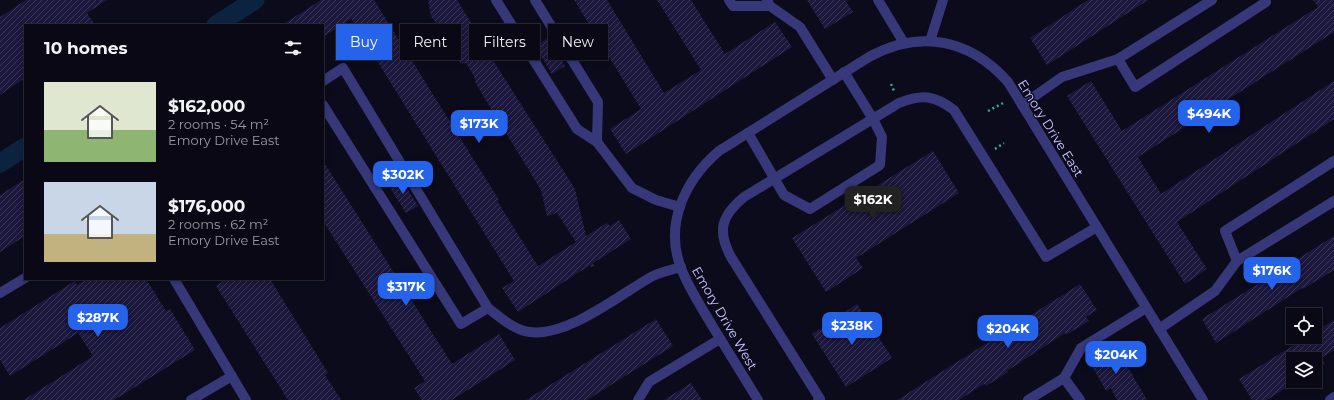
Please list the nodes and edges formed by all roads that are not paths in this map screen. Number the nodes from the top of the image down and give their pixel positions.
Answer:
1 (496, 0) edge
2 (535, 0) edge
3 (729, 0) edge
4 (878, 0) edge
5 (943, 0) edge
6 (1212, 0) edge
7 (1264, 0) edge
8 (768, 3) edge
9 (930, 41) junction
10 (904, 43) junction
11 (1118, 59) junction
12 (844, 72) junction
13 (324, 80) edge
14 (833, 80) junction
15 (1022, 105) junction
16 (324, 107) edge
17 (788, 108) joint
18 (873, 119) junction
19 (748, 133) junction
20 (597, 142) junction
21 (1334, 161) edge
22 (775, 178) junction
23 (1334, 201) edge
24 (680, 207) junction
25 (1097, 227) junction
26 (1237, 261) junction
27 (681, 267) junction
28 (24, 279) edge
29 (175, 280) edge
30 (0, 293) edge
31 (488, 308) junction
32 (1146, 308) junction
33 (1159, 329) junction
34 (720, 339) junction
35 (232, 376) junction
36 (1064, 378) junction
37 (1334, 397) edge
38 (191, 400) edge
39 (246, 400) edge
40 (638, 400) edge
41 (758, 400) edge
42 (818, 400) edge
43 (1028, 400) edge
44 (1080, 400) edge
45 (1203, 400) edge
46 (1330, 400) edge

1 - 20 street
2 - 20 street
3 - 8 street
4 - 10 street
5 - 9 street
6 - 11 street
7 - 11 street
8 - 14 street
9 - 10 street, Emory Drive East
9 - 15 street, Emory Drive East
10 - 12 street, Emory Drive East
11 - 15 street
12 - 14 street, Emory Drive East
12 - 18 street
13 - 31 street
14 - 17 street, Emory Drive East
15 - 25 street, Emory Drive East
16 - 31 street
17 - 19 street, Emory Drive West
18 - 22 street
18 - 22 street
18 - 25 street
19 - 22 street
19 - 24 street, Emory Drive West
20 - 24 street
21 - 26 street
22 - 42 street
23 - 26 street
24 - 27 street, Emory Drive West
25 - 32 street, Emory Drive East
26 - 33 street
27 - 31 street
27 - 34 street, Emory Drive West
28 - 30 street
29 - 35 street
32 - 33 street, Emory Drive East
32 - 36 street
33 - 45 street, Emory Drive East
34 - 40 street
34 - 41 street, Emory Drive West
35 - 38 street
35 - 39 street
36 - 43 street
36 - 44 street
37 - 46 street

